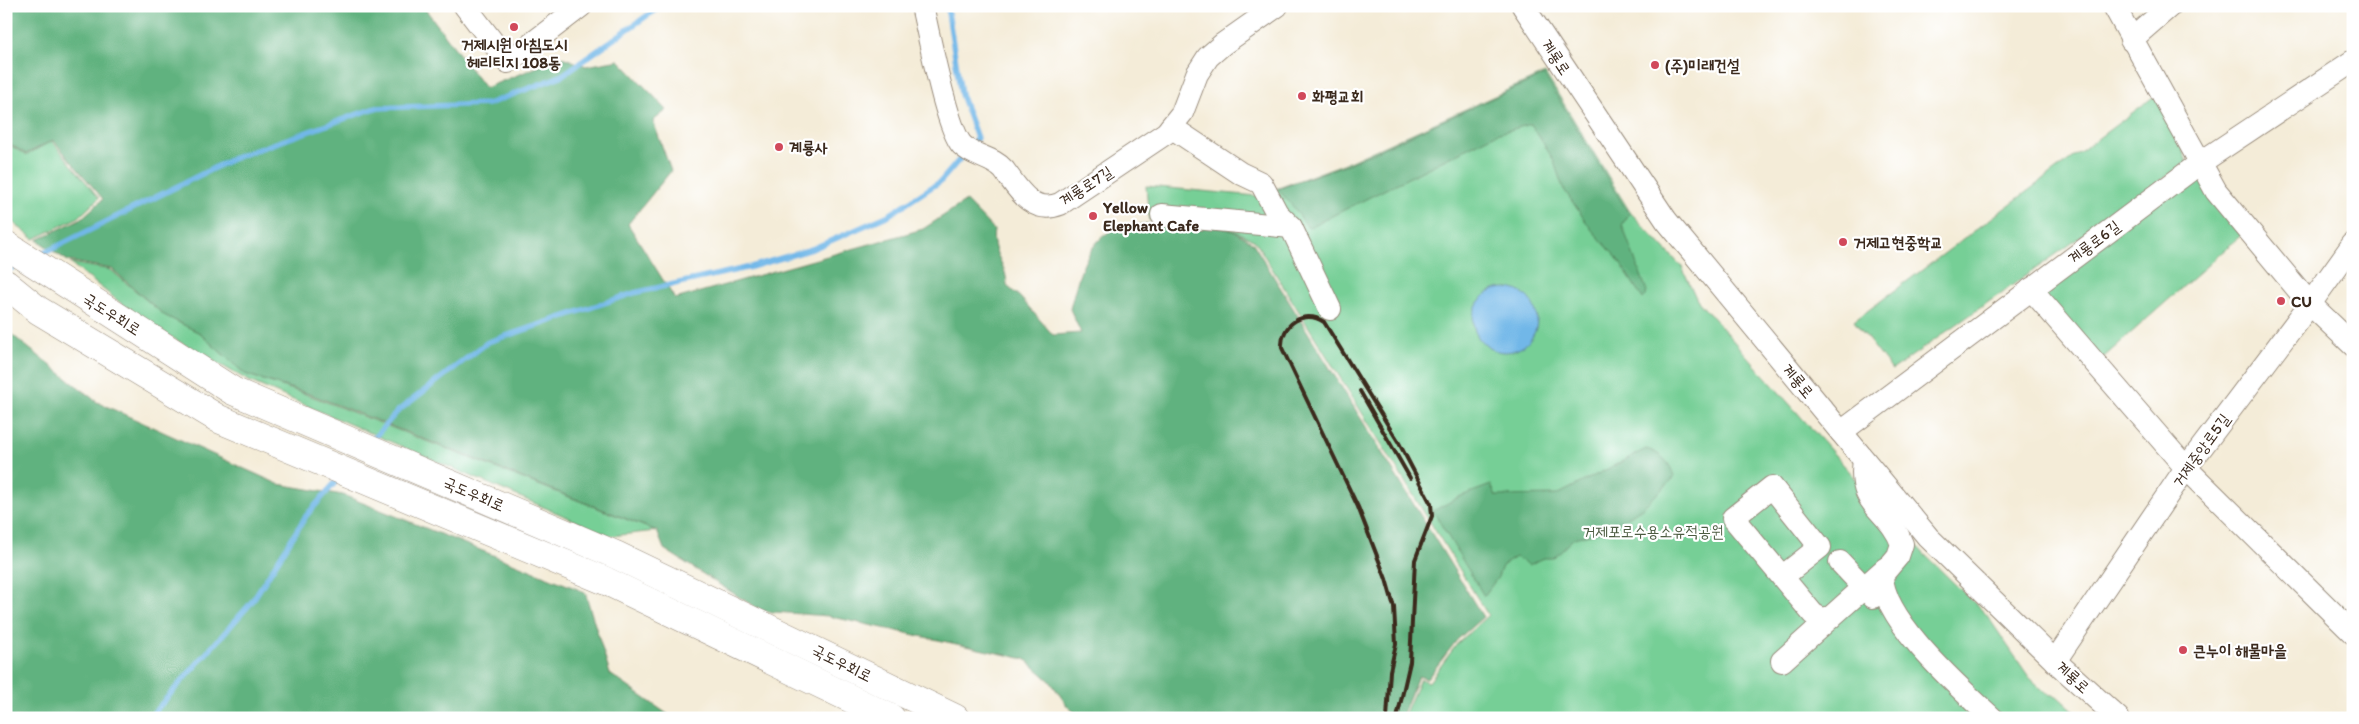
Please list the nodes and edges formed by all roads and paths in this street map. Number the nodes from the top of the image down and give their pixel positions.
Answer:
1 (465, 6) edge
2 (581, 6) edge
3 (922, 6) edge
4 (1277, 6) edge
5 (1523, 6) edge
6 (2114, 6) edge
7 (2170, 6) edge
8 (2131, 40) junction
9 (2353, 61) edge
10 (1172, 127) junction
11 (2200, 162) junction
12 (1162, 215) dead end
13 (1291, 227) junction
14 (2353, 244) edge
15 (6, 245) edge
16 (6, 284) edge
17 (2031, 290) junction
18 (2310, 304) junction
19 (1330, 309) dead end
20 (2353, 345) edge
21 (1841, 432) junction
22 (1864, 460) junction
23 (2186, 468) junction
24 (1923, 530) junction
25 (1892, 562) junction
26 (1782, 577) dead end
27 (1863, 596) junction
28 (1831, 617) junction
29 (2353, 633) edge
30 (1915, 641) junction
31 (1782, 661) dead end
32 (2055, 661) junction
33 (891, 718) edge
34 (956, 718) edge
35 (1992, 718) edge
36 (2118, 718) edge

1 - 2 street
3 - 10 street, 계룡로7길
4 - 10 street, 계룡로7길
5 - 21 street, 계룡로
6 - 8 street
7 - 8 street
8 - 11 street
9 - 11 street, 계룡로6길
10 - 13 street
11 - 17 street, 계룡로6길
11 - 18 street
12 - 13 street
13 - 19 street
14 - 18 street, 거제중앙로5길
15 - 34 highway, 국도우회로
16 - 33 highway, 국도우회로
17 - 21 street, 계룡로6길
17 - 23 street
18 - 20 street
18 - 23 street, 거제중앙로5길
21 - 22 street, 계룡로
22 - 24 street, 계룡로
22 - 25 street
23 - 29 street
23 - 32 street, 거제중앙로5길
24 - 25 street
24 - 32 street, 계룡로
25 - 27 street
25 - 27 street
25 - 30 street
26 - 28 street
27 - 28 street
27 - 30 street
28 - 31 street
30 - 35 street
32 - 36 street, 계룡로

